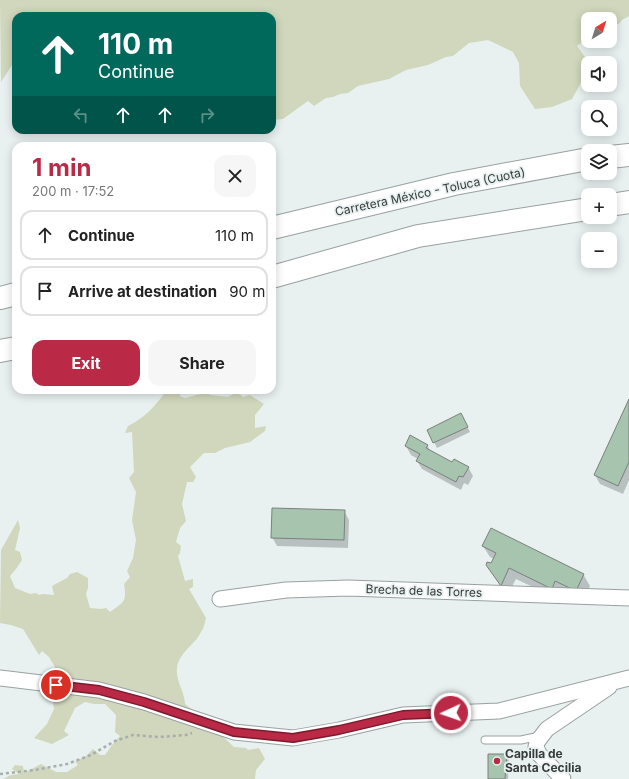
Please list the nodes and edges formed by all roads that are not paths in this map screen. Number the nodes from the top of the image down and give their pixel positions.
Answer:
1 (629, 155) edge
2 (617, 156) edge
3 (581, 160) edge
4 (629, 202) edge
5 (617, 204) edge
6 (581, 209) edge
7 (276, 227) edge
8 (276, 276) edge
9 (12, 295) edge
10 (0, 298) edge
11 (12, 349) edge
12 (0, 352) edge
13 (629, 598) edge
14 (220, 599) dead end
15 (0, 678) edge
16 (623, 679) edge
17 (540, 736) junction
18 (485, 740) dead end
19 (563, 779) edge

1 - 2 highway
3 - 7 highway, Carretera México - Toluca (Cuota)
4 - 5 highway
6 - 8 highway
9 - 10 highway
11 - 12 highway
13 - 14 street, Brecha de las Torres
15 - 16 street
16 - 17 street
17 - 18 lane
17 - 19 street

